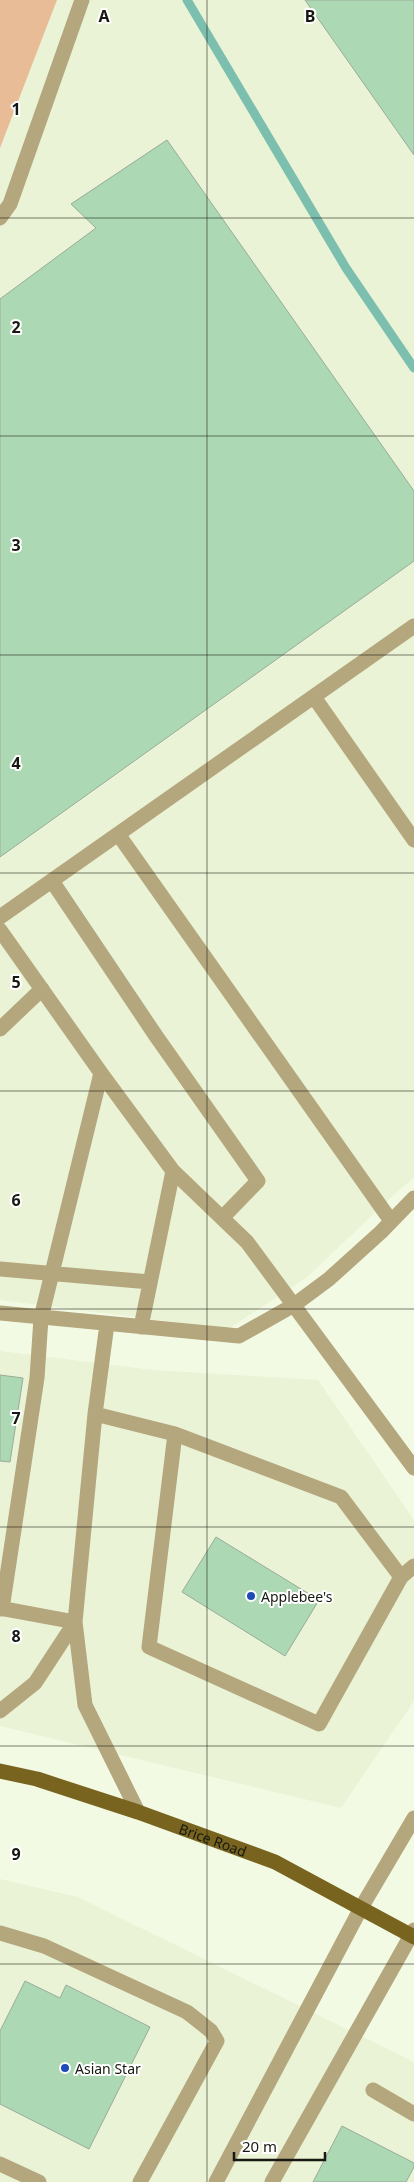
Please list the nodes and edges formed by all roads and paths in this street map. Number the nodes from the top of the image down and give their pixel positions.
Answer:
1 (82, 0) edge
2 (0, 218) edge
3 (414, 626) edge
4 (314, 697) junction
5 (118, 834) junction
6 (414, 840) edge
7 (52, 881) junction
8 (0, 917) edge
9 (0, 930) edge
10 (42, 989) junction
11 (0, 1029) edge
12 (101, 1073) junction
13 (173, 1171) junction
14 (414, 1198) edge
15 (222, 1218) junction
16 (392, 1221) junction
17 (0, 1268) edge
18 (52, 1275) junction
19 (150, 1282) junction
20 (294, 1305) junction
21 (0, 1313) edge
22 (41, 1318) junction
23 (108, 1324) junction
24 (141, 1327) junction
25 (95, 1414) junction
26 (175, 1434) junction
27 (414, 1468) edge
28 (414, 1566) edge
29 (401, 1577) junction
30 (1, 1609) edge
31 (75, 1622) junction
32 (0, 1711) edge
33 (0, 1771) edge
34 (138, 1812) junction
35 (414, 1818) edge
36 (361, 1908) junction
37 (0, 1934) edge
38 (413, 1934) edge
39 (373, 2090) dead end
40 (414, 2114) edge
41 (0, 2164) edge
42 (39, 2182) edge
43 (140, 2182) edge
44 (216, 2182) edge
45 (272, 2182) edge

1 - 2 street
3 - 4 street
4 - 5 street
4 - 6 street
5 - 7 street
5 - 16 street
7 - 8 street
7 - 15 street
9 - 10 street
10 - 11 street
10 - 12 street
12 - 13 street
12 - 18 street
13 - 15 street
13 - 19 street
14 - 16 street
15 - 20 street
16 - 20 street
17 - 18 street
18 - 19 street
18 - 22 street
19 - 24 street
20 - 24 street
20 - 27 street
21 - 22 street
22 - 23 street
22 - 30 street
23 - 24 street
23 - 25 street
25 - 26 street
25 - 31 street
26 - 29 street
26 - 29 street
28 - 29 street
30 - 31 street
31 - 32 street
31 - 34 street
33 - 34 main road, Brice Road
34 - 36 main road, Brice Road
35 - 36 street
36 - 38 main road, Brice Road
36 - 44 street
37 - 43 street
38 - 45 street
39 - 40 street
41 - 42 street

